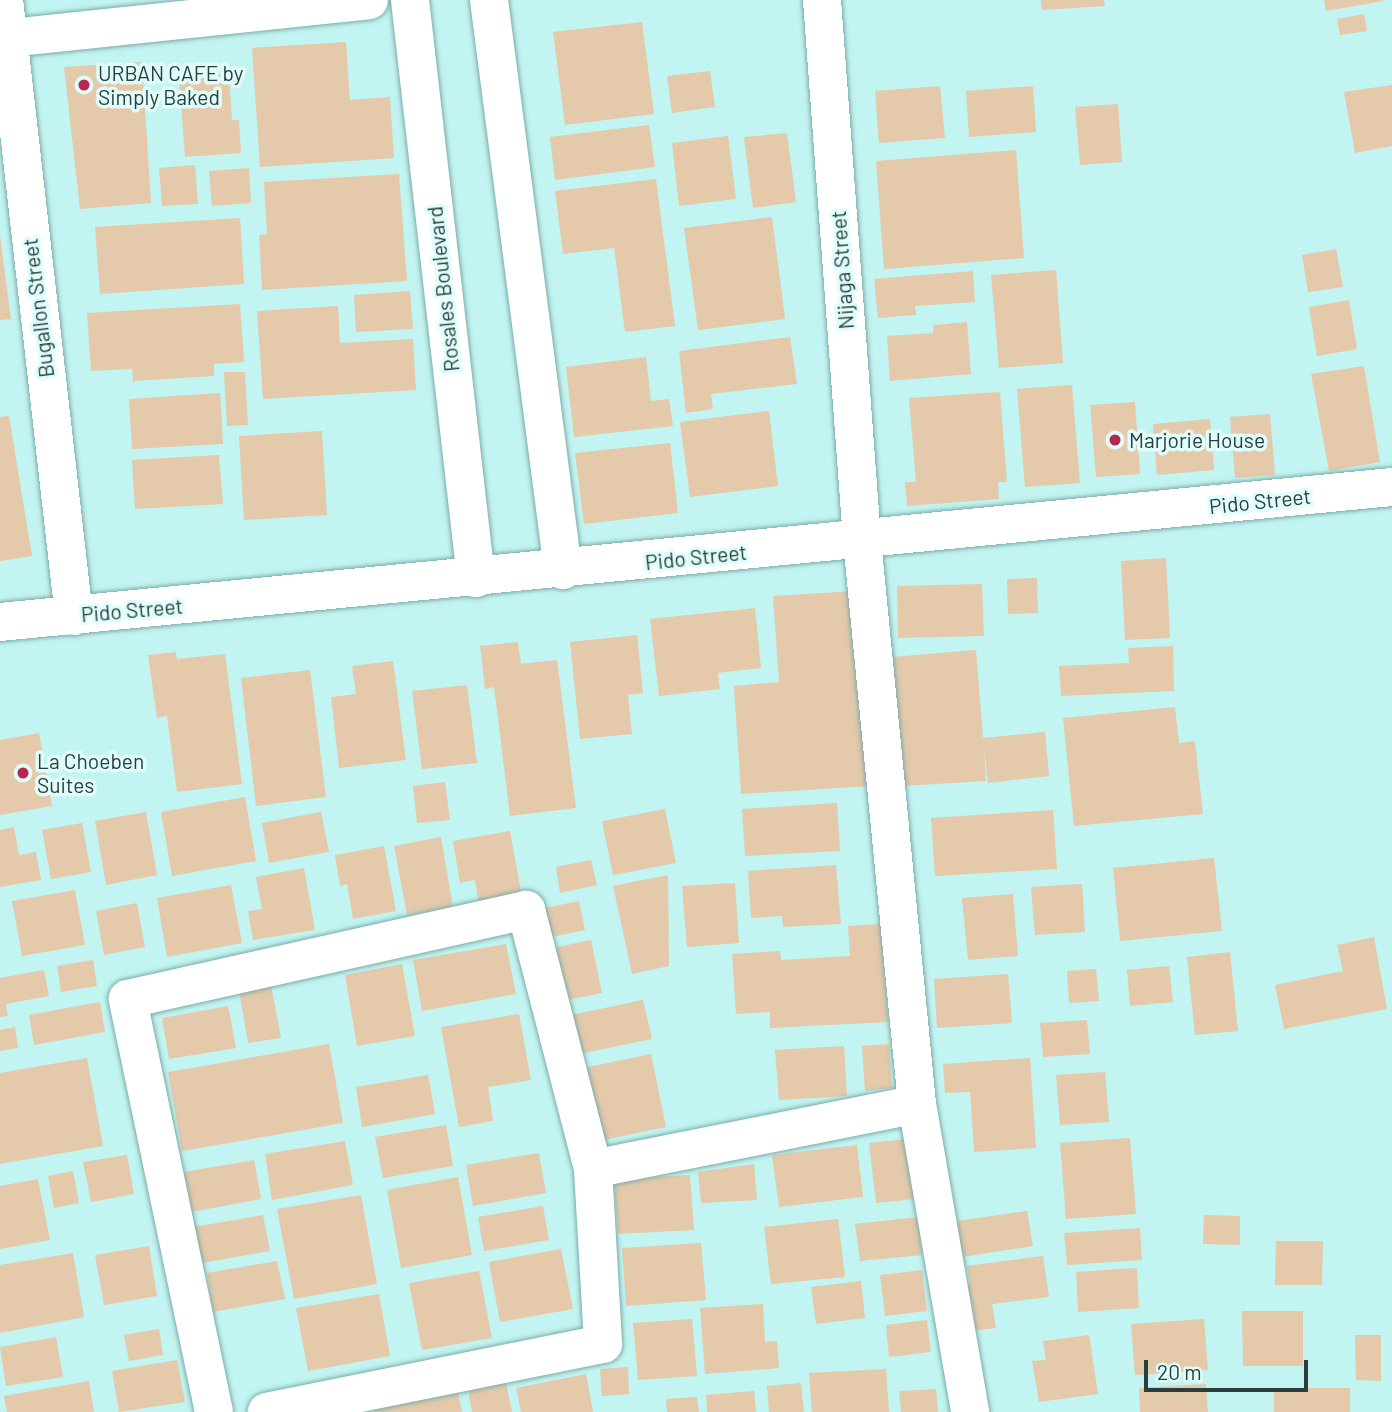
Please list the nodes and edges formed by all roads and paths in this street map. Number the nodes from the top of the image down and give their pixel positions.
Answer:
1 (4, 0) edge
2 (369, 0) edge
3 (410, 0) edge
4 (489, 0) edge
5 (822, 0) edge
6 (4, 38) edge
7 (1392, 487) edge
8 (862, 540) junction
9 (563, 570) junction
10 (476, 578) junction
11 (74, 615) junction
12 (0, 622) edge
13 (917, 1104) junction
14 (593, 1169) junction
15 (214, 1412) edge
16 (267, 1412) edge
17 (970, 1412) edge

1 - 6 street, Bugallon Street
2 - 6 street
3 - 10 street, Rosales Boulevard
4 - 9 street
5 - 8 street, Nijaga Street
6 - 11 street, Bugallon Street
7 - 8 street, Pido Street
8 - 9 street, Pido Street
8 - 13 street, Nijaga Street
9 - 10 street, Pido Street
10 - 11 street, Pido Street
11 - 12 street, Pido Street
13 - 14 street
13 - 17 street, Nijaga Street
14 - 15 street
14 - 16 street

